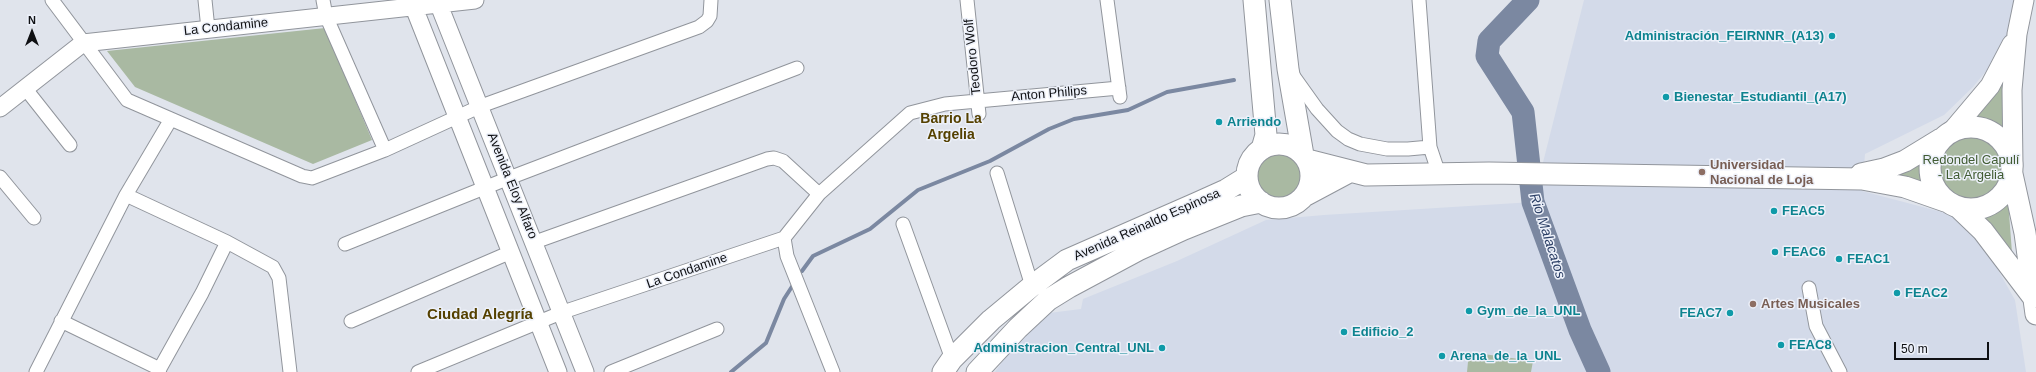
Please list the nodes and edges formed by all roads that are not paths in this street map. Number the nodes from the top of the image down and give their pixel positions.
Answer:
1 (52, 0) edge
2 (205, 0) edge
3 (475, 0) edge
4 (711, 0) edge
5 (967, 0) edge
6 (1107, 0) edge
7 (1419, 0) edge
8 (2024, 0) edge
9 (438, 2) edge
10 (412, 3) edge
11 (324, 8) edge
12 (1281, 8) edge
13 (1255, 10) edge
14 (208, 29) junction
15 (2018, 34) junction
16 (83, 43) junction
17 (797, 68) dead end
18 (1288, 69) junction
19 (26, 88) junction
20 (481, 106) junction
21 (0, 108) edge
22 (979, 108) junction
23 (457, 116) junction
24 (171, 119) junction
25 (1947, 134) junction
26 (70, 145) dead end
27 (1430, 147) junction
28 (1262, 149) junction
29 (385, 150) junction
30 (1305, 157) junction
31 (2012, 170) junction
32 (1349, 172) junction
33 (997, 173) dead end
34 (1439, 174) junction
35 (0, 176) edge
36 (1247, 177) junction
37 (1840, 177) junction
38 (509, 178) junction
39 (486, 188) junction
40 (819, 194) junction
41 (126, 195) junction
42 (1304, 196) junction
43 (1261, 202) junction
44 (1952, 204) junction
45 (34, 218) dead end
46 (903, 224) dead end
47 (784, 238) junction
48 (227, 242) junction
49 (535, 242) junction
50 (345, 244) dead end
51 (511, 252) junction
52 (1032, 286) junction
53 (1809, 288) dead end
54 (2035, 306) edge
55 (563, 312) junction
56 (61, 321) junction
57 (351, 321) dead end
58 (538, 323) junction
59 (717, 329) dead end
60 (948, 365) edge
61 (159, 371) edge
62 (36, 372) edge
63 (290, 372) edge
64 (418, 372) edge
65 (558, 372) edge
66 (585, 372) edge
67 (611, 372) edge
68 (832, 372) edge
69 (977, 372) edge
70 (1840, 372) edge

1 - 16 street
2 - 14 street
3 - 9 street, La Condamine
4 - 20 street
5 - 22 street, Teodoro Wolf
6 - 22 street, Anton Philips
7 - 27 street
8 - 15 main road
9 - 10 street, La Condamine
9 - 20 street, Avenida Eloy Alfaro
10 - 11 street, La Condamine
10 - 23 street, Avenida Eloy Alfaro
11 - 14 street, La Condamine
11 - 29 street
12 - 13 main road
12 - 18 main road
13 - 28 main road
14 - 16 street, La Condamine
15 - 25 main road
15 - 31 main road
16 - 19 street
16 - 24 street
17 - 38 street
18 - 27 street
18 - 30 main road
19 - 21 street
19 - 26 street
20 - 23 street
20 - 38 street, Avenida Eloy Alfaro
22 - 40 street, Anton Philips
23 - 29 street
23 - 39 street, Avenida Eloy Alfaro
24 - 29 street
24 - 41 street
25 - 31 main road
25 - 37 main road
25 - 44 main road
27 - 34 street
28 - 30 main road
28 - 36 main road
30 - 32 main road
30 - 42 main road
31 - 44 main road
31 - 54 main road
32 - 34 main road
32 - 42 main road
33 - 52 street
34 - 37 main road
35 - 45 street
36 - 43 main road
36 - 52 main road, Avenida Reinaldo Espinosa
37 - 44 main road
38 - 39 street
38 - 49 street, Avenida Eloy Alfaro
39 - 50 street
39 - 51 street, Avenida Eloy Alfaro
40 - 47 street
40 - 49 street
41 - 48 street
41 - 56 street
42 - 43 main road
43 - 69 main road, Avenida Reinaldo Espinosa
44 - 54 main road
46 - 60 street
47 - 55 street, La Condamine
47 - 68 street
48 - 61 street
48 - 63 street
49 - 55 street, Avenida Eloy Alfaro
51 - 57 street
51 - 58 street, Avenida Eloy Alfaro
52 - 60 main road, Avenida Reinaldo Espinosa
53 - 70 street
55 - 58 street, La Condamine
55 - 66 street, Avenida Eloy Alfaro
56 - 61 street
56 - 62 street
58 - 64 street, La Condamine
58 - 65 street, Avenida Eloy Alfaro
59 - 67 street

